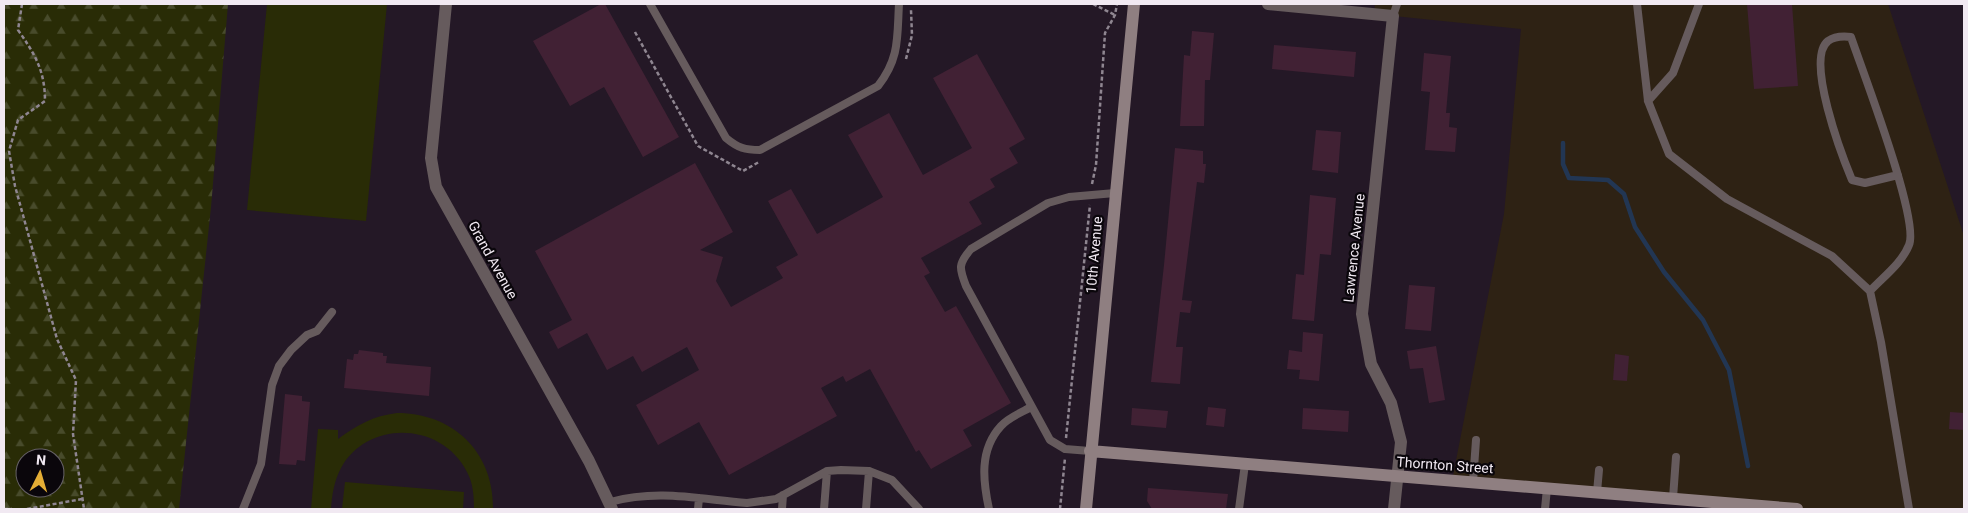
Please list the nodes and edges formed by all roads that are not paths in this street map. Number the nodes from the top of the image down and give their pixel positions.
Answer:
1 (446, 4) edge
2 (650, 4) edge
3 (899, 4) edge
4 (1134, 4) edge
5 (1268, 4) edge
6 (1637, 4) edge
7 (1699, 4) edge
8 (1395, 10) edge
9 (1648, 101) junction
10 (1898, 175) junction
11 (1115, 193) junction
12 (1870, 290) junction
13 (332, 312) dead end
14 (1031, 407) junction
15 (1476, 440) dead end
16 (1090, 451) junction
17 (1676, 457) dead end
18 (1245, 464) junction
19 (1599, 470) dead end
20 (827, 471) junction
21 (869, 471) junction
22 (1398, 476) junction
23 (1473, 482) junction
24 (1547, 488) junction
25 (1597, 492) junction
26 (783, 495) junction
27 (699, 498) junction
28 (1673, 498) junction
29 (911, 499) junction
30 (611, 505) edge
31 (1702, 505) edge
32 (740, 506) edge
33 (243, 509) edge
34 (698, 509) edge
35 (782, 509) edge
36 (824, 509) edge
37 (866, 509) edge
38 (910, 509) edge
39 (919, 509) edge
40 (989, 509) edge
41 (1086, 509) edge
42 (1239, 509) edge
43 (1394, 509) edge
44 (1545, 509) edge
45 (1797, 509) edge
46 (1909, 509) edge

1 - 30 street, Grand Avenue
2 - 3 lane
4 - 11 street, 10th Avenue
5 - 8 street
6 - 9 lane
7 - 9 lane
8 - 22 street, Lawrence Avenue
9 - 12 lane
10 - 10 lane
10 - 12 lane
11 - 14 lane
11 - 16 street, 10th Avenue
12 - 46 lane
13 - 33 lane
14 - 16 lane
14 - 40 lane
15 - 23 lane
16 - 18 street, Thornton Street
16 - 41 street, 10th Avenue
17 - 28 lane
18 - 22 street, Thornton Street
18 - 42 lane
19 - 25 lane
20 - 21 lane
20 - 26 lane
20 - 36 lane
21 - 29 lane
21 - 37 lane
22 - 23 street, Thornton Street
22 - 43 street, Lawrence Avenue
23 - 24 street, Thornton Street
24 - 25 street, Thornton Street
24 - 44 lane
25 - 28 street, Thornton Street
26 - 32 lane
26 - 35 lane
27 - 30 lane
27 - 32 lane
27 - 34 lane
28 - 31 street, Thornton Street
29 - 38 lane
29 - 39 lane
31 - 45 street, Thornton Street

